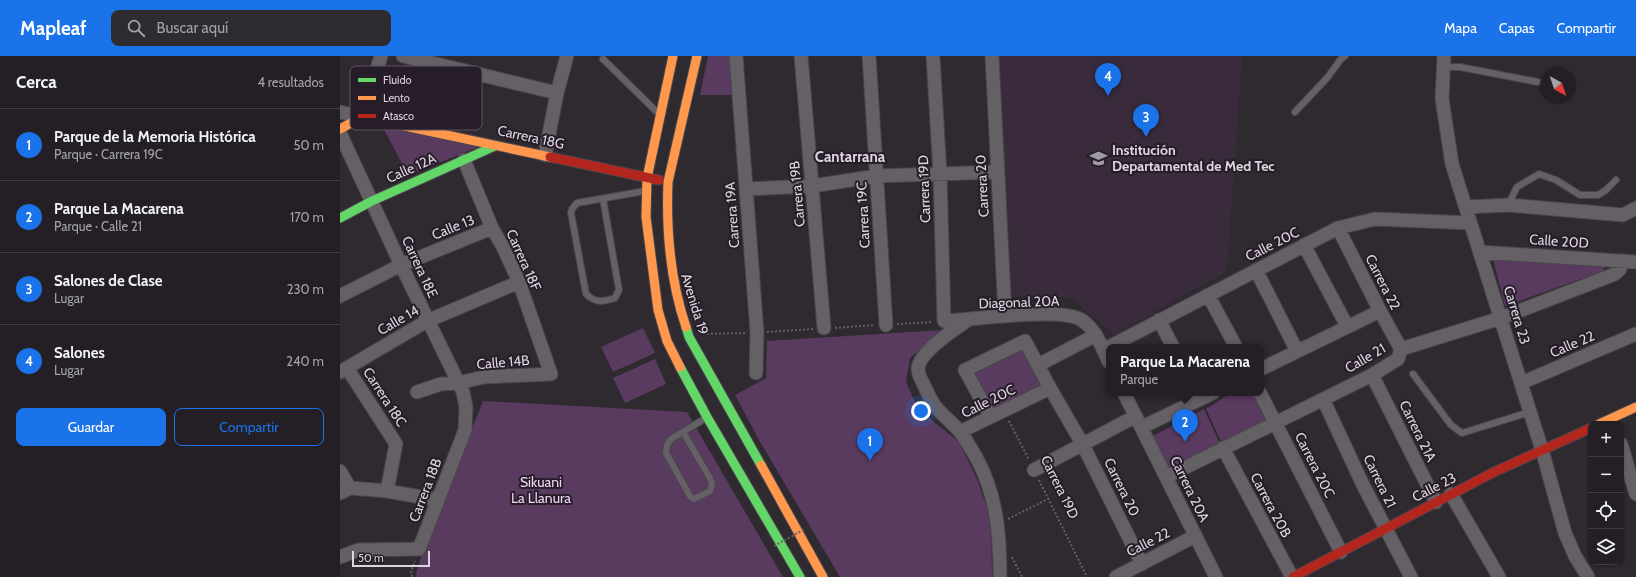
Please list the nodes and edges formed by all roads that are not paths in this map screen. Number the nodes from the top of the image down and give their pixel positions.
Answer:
1 (381, 56) edge
2 (404, 56) edge
3 (567, 56) edge
4 (673, 56) edge
5 (697, 56) edge
6 (736, 56) edge
7 (801, 56) edge
8 (869, 56) edge
9 (933, 56) edge
10 (992, 56) edge
11 (1345, 56) edge
12 (603, 59) dead end
13 (1444, 61) edge
14 (378, 66) edge
15 (445, 66) edge
16 (482, 75) edge
17 (1538, 82) dead end
18 (557, 93) junction
19 (340, 112) edge
20 (1295, 112) dead end
21 (350, 114) edge
22 (660, 115) junction
23 (350, 124) edge
24 (340, 129) edge
25 (422, 130) edge
26 (340, 132) edge
27 (495, 146) junction
28 (545, 155) junction
29 (464, 160) junction
30 (997, 172) junction
31 (940, 174) junction
32 (877, 176) junction
33 (647, 178) junction
34 (1616, 180) dead end
35 (668, 182) junction
36 (812, 186) junction
37 (746, 189) junction
38 (646, 191) junction
39 (603, 199) junction
40 (372, 201) junction
41 (1508, 205) junction
42 (1466, 207) junction
43 (1636, 208) edge
44 (340, 218) edge
45 (1470, 222) junction
46 (492, 228) junction
47 (1338, 228) junction
48 (1304, 245) junction
49 (1480, 252) junction
50 (1621, 261) junction
51 (1636, 262) edge
52 (401, 265) junction
53 (1256, 270) junction
54 (519, 282) junction
55 (1208, 295) junction
56 (340, 296) edge
57 (1380, 311) junction
58 (1005, 315) junction
59 (1502, 318) junction
60 (968, 320) junction
61 (1159, 320) junction
62 (427, 321) junction
63 (944, 321) joint
64 (886, 325) dead end
65 (1347, 326) junction
66 (824, 328) dead end
67 (1636, 334) edge
68 (1096, 335) junction
69 (1114, 344) edge
70 (1171, 344) edge
71 (1234, 344) edge
72 (1106, 348) edge
73 (1401, 349) junction
74 (1103, 350) junction
75 (1297, 350) junction
76 (1106, 356) edge
77 (1038, 365) junction
78 (1264, 368) edge
79 (344, 370) edge
80 (756, 372) dead end
81 (551, 374) joint
82 (1413, 374) dead end
83 (1372, 375) junction
84 (458, 383) junction
85 (1521, 383) junction
86 (1050, 388) junction
87 (417, 392) dead end
88 (1126, 396) edge
89 (1199, 396) edge
90 (1262, 396) edge
91 (1323, 399) junction
92 (1636, 407) edge
93 (1530, 412) junction
94 (467, 415) joint
95 (990, 416) junction
96 (1136, 416) junction
97 (707, 417) junction
98 (1614, 421) edge
99 (1275, 422) junction
100 (1142, 427) junction
101 (1588, 429) edge
102 (683, 432) junction
103 (960, 432) junction
104 (1083, 445) junction
105 (1223, 448) junction
106 (1542, 450) junction
107 (1624, 454) edge
108 (1034, 470) road end
109 (340, 471) edge
110 (1166, 477) junction
111 (345, 491) edge
112 (387, 491) junction
113 (1451, 494) junction
114 (1636, 494) edge
115 (438, 500) junction
116 (1436, 502) junction
117 (1385, 528) junction
118 (1195, 536) junction
119 (1341, 552) junction
120 (340, 557) edge
121 (1142, 564) junction
122 (1310, 573) edge
123 (800, 577) edge
124 (823, 577) edge
125 (1000, 577) edge
126 (1116, 577) edge
127 (1216, 577) edge
128 (1292, 577) edge
129 (1411, 577) edge
130 (1499, 577) edge
131 (1588, 577) edge

1 - 14 street
2 - 15 street
3 - 18 street
4 - 22 main road
5 - 35 main road, Avenida 19
6 - 37 street, Carrera 19A
7 - 36 street, Carrera 19B
8 - 32 street, Carrera 19C
9 - 31 street, Carrera 19D
10 - 30 street, Carrera 20
11 - 20 lane
12 - 22 lane
13 - 17 lane
13 - 42 street, Carrera 23
16 - 18 street
18 - 28 street
19 - 21 street, Carrera 18G
22 - 33 main road
23 - 24 main road
25 - 27 main road, Carrera 18G
26 - 40 street, Carrera 18E
27 - 28 main road, Carrera 18G
27 - 29 main road, Calle 12A
28 - 33 main road, Carrera 18G
29 - 40 main road, Calle 12A
29 - 46 street, Carrera 18F
30 - 31 street
30 - 58 street, Carrera 20
31 - 32 street
31 - 63 street, Carrera 19D
32 - 36 street
32 - 64 street, Carrera 19C
33 - 35 main road, Carrera 18G
33 - 38 main road
34 - 41 lane
35 - 124 main road, Avenida 19
36 - 37 street
36 - 66 street, Carrera 19B
37 - 80 street, Carrera 19A
38 - 39 lane
38 - 97 main road
39 - 39 lane
40 - 44 main road, Calle 12A
40 - 52 street, Carrera 18E
41 - 42 street
41 - 43 street
42 - 45 street, Carrera 23
45 - 47 street, Calle 20C
45 - 49 street, Carrera 23
46 - 52 street, Calle 13
46 - 54 street, Carrera 18F
47 - 48 street, Calle 20C
47 - 57 street, Carrera 22
48 - 53 street, Calle 20C
48 - 65 street
49 - 50 street, Calle 20D
49 - 59 street, Carrera 23
50 - 51 street, Calle 20D
50 - 59 street, Calle 21
52 - 56 street, Calle 13
52 - 62 street, Carrera 18E
53 - 55 street, Calle 20C
53 - 75 street
54 - 62 street, Calle 14
54 - 81 street, Carrera 18F
55 - 61 street, Calle 20C
55 - 71 street
57 - 65 street
57 - 73 street, Carrera 22
58 - 60 street, Diagonal 20A
58 - 68 street, Diagonal 20A
59 - 73 street, Calle 21
59 - 85 street, Carrera 23
60 - 63 street, Diagonal 20A
60 - 103 street
61 - 69 street, Calle 20C
61 - 70 street
62 - 79 street, Calle 14
62 - 84 street, Carrera 18E
65 - 75 street
67 - 85 street, Calle 22
68 - 74 street, Diagonal 20A
68 - 77 street
72 - 74 street, Calle 20C
73 - 83 street, Calle 21
74 - 76 street
75 - 78 street
77 - 86 street, Carrera 20
77 - 95 street, Carrera 20
79 - 112 street, Carrera 18C
81 - 84 street, Calle 14B
82 - 93 lane
83 - 91 street, Calle 21
83 - 116 street, Carrera 21A
84 - 87 street, Calle 14B
84 - 94 street, Carrera 18E
85 - 93 street, Carrera 23
86 - 95 street, Calle 20C
86 - 104 street, Carrera 20
88 - 96 street, Carrera 20A
89 - 100 street
90 - 99 street, Carrera 20C
91 - 99 street, Calle 21
91 - 117 street, Carrera 21
92 - 98 main road
93 - 106 street, Carrera 23
94 - 115 street, Carrera 18B
95 - 103 street, Calle 20C
96 - 100 street, Carrera 20A
96 - 104 street
97 - 102 lane
97 - 123 main road
99 - 105 street, Calle 21
99 - 119 street, Carrera 20C
100 - 110 street, Carrera 20A
101 - 106 main road, Calle 23
102 - 102 lane
103 - 125 street
104 - 108 street
104 - 121 street, Carrera 20
105 - 110 street, Calle 21
105 - 128 street, Carrera 20B
106 - 113 main road, Calle 23
106 - 131 street, Carrera 23
107 - 114 street
109 - 111 street
110 - 118 street, Carrera 20A
111 - 112 street
112 - 115 street
113 - 116 main road, Calle 23
113 - 130 street
115 - 120 street, Carrera 18B
116 - 117 main road, Calle 23
117 - 119 main road, Calle 23
117 - 129 street, Carrera 21
118 - 121 street, Calle 22
118 - 127 street, Carrera 20A
119 - 122 main road, Calle 23
121 - 126 street, Calle 22
122 - 128 main road, Calle 23

